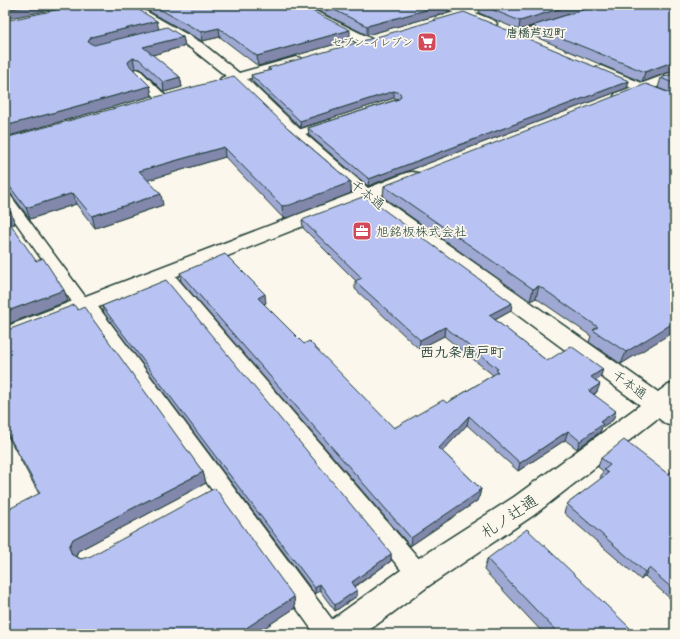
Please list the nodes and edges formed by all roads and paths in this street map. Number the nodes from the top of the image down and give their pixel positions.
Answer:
1 (127, 5) edge
2 (294, 5) edge
3 (445, 5) edge
4 (492, 5) edge
5 (464, 13) junction
6 (559, 22) edge
7 (426, 24) edge
8 (517, 35) junction
9 (381, 37) edge
10 (366, 41) junction
11 (532, 41) edge
12 (343, 48) edge
13 (313, 56) edge
14 (591, 66) edge
15 (136, 72) edge
16 (675, 75) edge
17 (237, 78) junction
18 (215, 84) edge
19 (642, 88) junction
20 (178, 95) edge
21 (163, 99) junction
22 (605, 102) edge
23 (675, 102) edge
24 (148, 104) edge
25 (341, 119) edge
26 (296, 134) junction
27 (426, 172) edge
28 (366, 194) junction
29 (5, 198) edge
30 (165, 273) junction
31 (85, 305) junction
32 (5, 336) edge
33 (669, 404) edge
34 (220, 487) junction
35 (202, 497) edge
36 (419, 575) junction
37 (329, 634) edge
38 (338, 634) edge

1 - 17 street, 千本通
2 - 10 street
3 - 5 street
4 - 5 street
5 - 7 street
5 - 8 street
6 - 8 lane
8 - 11 street
9 - 10 street
10 - 12 street
13 - 17 street
14 - 19 street
15 - 21 lane
16 - 19 street
17 - 18 street
17 - 26 street, 千本通
19 - 22 street
19 - 23 street
20 - 21 street
21 - 24 street
25 - 26 lane
26 - 28 street, 千本通
27 - 28 street
28 - 30 street
28 - 33 street, 千本通
29 - 31 lane
30 - 31 street
30 - 36 lane
31 - 32 street
31 - 34 lane
33 - 36 street, 札ノ辻通
34 - 35 lane
34 - 37 lane
36 - 38 street, 札ノ辻通

